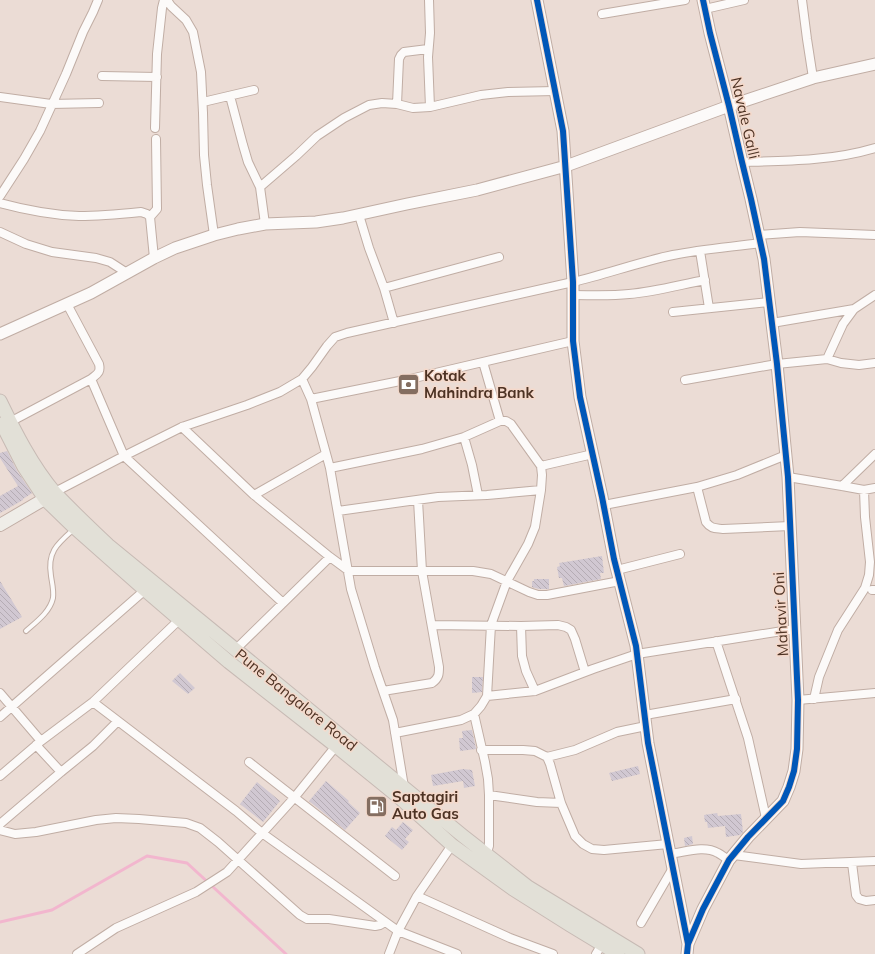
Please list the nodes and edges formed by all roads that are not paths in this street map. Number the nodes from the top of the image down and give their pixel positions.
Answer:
1 (98, 0) edge
2 (165, 0) edge
3 (537, 0) edge
4 (685, 0) edge
5 (744, 0) edge
6 (802, 0) edge
7 (432, 1) edge
8 (704, 4) edge
9 (602, 14) dead end
10 (428, 49) junction
11 (875, 64) edge
12 (102, 76) dead end
13 (157, 77) junction
14 (813, 78) junction
15 (254, 90) dead end
16 (555, 91) junction
17 (230, 96) junction
18 (0, 97) edge
19 (203, 102) junction
20 (99, 103) dead end
21 (51, 104) junction
22 (397, 104) junction
23 (729, 106) junction
24 (430, 107) junction
25 (155, 128) dead end
26 (156, 139) dead end
27 (875, 148) edge
28 (742, 162) junction
29 (566, 166) junction
30 (260, 187) junction
31 (0, 196) edge
32 (0, 203) edge
33 (359, 215) junction
34 (150, 217) junction
35 (265, 224) junction
36 (0, 232) edge
37 (214, 235) junction
38 (875, 235) edge
39 (760, 239) junction
40 (700, 251) junction
41 (499, 257) dead end
42 (154, 258) junction
43 (127, 273) junction
44 (705, 280) junction
45 (573, 282) junction
46 (384, 288) junction
47 (573, 295) junction
48 (875, 295) edge
49 (769, 302) junction
50 (67, 304) junction
51 (709, 308) junction
52 (854, 309) junction
53 (673, 312) dead end
54 (394, 323) junction
55 (772, 323) junction
56 (0, 334) edge
57 (573, 341) junction
58 (827, 359) junction
59 (483, 362) junction
60 (875, 363) edge
61 (777, 364) junction
62 (91, 379) junction
63 (302, 379) junction
64 (685, 380) dead end
65 (311, 399) junction
66 (0, 401) edge
67 (500, 421) junction
68 (5, 422) edge
69 (182, 427) junction
70 (464, 437) junction
71 (326, 454) junction
72 (593, 454) junction
73 (875, 454) edge
74 (786, 455) junction
75 (124, 456) junction
76 (541, 466) junction
77 (330, 468) junction
78 (788, 477) junction
79 (842, 486) junction
80 (697, 487) junction
81 (875, 488) edge
82 (541, 490) junction
83 (864, 490) junction
84 (254, 495) junction
85 (478, 495) junction
86 (50, 496) junction
87 (418, 500) junction
88 (604, 505) junction
89 (338, 511) junction
90 (0, 525) edge
91 (790, 526) junction
92 (75, 528) junction
93 (680, 554) dead end
94 (330, 557) junction
95 (349, 571) junction
96 (422, 571) junction
97 (618, 576) junction
98 (507, 581) junction
99 (144, 590) junction
100 (283, 603) junction
101 (179, 620) junction
102 (432, 625) junction
103 (491, 625) junction
104 (521, 626) junction
105 (795, 629) junction
106 (26, 631) dead end
107 (716, 641) junction
108 (235, 650) junction
109 (637, 654) junction
110 (585, 672) junction
111 (536, 690) junction
112 (383, 691) junction
113 (875, 692) edge
114 (0, 693) edge
115 (487, 696) junction
116 (736, 699) junction
117 (814, 699) junction
118 (798, 700) junction
119 (93, 702) junction
120 (12, 707) junction
121 (474, 714) junction
122 (0, 717) edge
123 (645, 720) junction
124 (118, 721) junction
125 (395, 733) junction
126 (38, 743) junction
127 (336, 746) junction
128 (481, 750) junction
129 (547, 757) junction
130 (250, 762) dead end
131 (61, 772) junction
132 (0, 776) edge
133 (404, 788) junction
134 (489, 795) junction
135 (294, 798) junction
136 (561, 803) junction
137 (766, 818) junction
138 (0, 824) edge
139 (0, 830) edge
140 (262, 833) junction
141 (452, 845) junction
142 (669, 849) junction
143 (486, 854) junction
144 (731, 858) junction
145 (239, 860) junction
146 (875, 861) edge
147 (852, 863) junction
148 (673, 868) junction
149 (395, 876) dead end
150 (417, 896) junction
151 (875, 900) edge
152 (385, 922) junction
153 (641, 923) dead end
154 (398, 931) junction
155 (599, 949) edge
156 (687, 949) edge
157 (627, 952) edge
158 (76, 954) edge
159 (389, 954) edge
160 (457, 954) edge
161 (553, 954) edge

1 - 21 street
2 - 13 street
2 - 19 street
3 - 16 street
4 - 9 street
5 - 8 street
6 - 14 street
7 - 10 street
8 - 23 street, Navale Galli
10 - 22 street
10 - 24 street
11 - 14 street
12 - 13 street
13 - 25 street
14 - 23 street
15 - 17 street
16 - 24 street
16 - 29 street
17 - 19 street
17 - 30 street
18 - 21 street
19 - 37 street
20 - 21 street
21 - 31 street
22 - 24 street
22 - 30 street
23 - 28 street, Navale Galli
23 - 29 street
26 - 34 street
27 - 28 street
28 - 39 street, Navale Galli
29 - 33 street
29 - 45 street
30 - 35 street
32 - 34 street
33 - 35 street
33 - 46 street
34 - 42 street
35 - 37 street
36 - 43 street
37 - 42 street
38 - 39 street
39 - 40 street
39 - 49 street, Mahavir Oni
40 - 44 street
40 - 45 street
41 - 46 street
42 - 43 street
43 - 50 street
44 - 47 street
44 - 51 street
45 - 47 street
45 - 54 street
46 - 54 street
47 - 57 street
48 - 52 street
49 - 51 street
49 - 55 street, Mahavir Oni
50 - 56 street
50 - 62 street
51 - 53 street
52 - 55 street
52 - 58 street
54 - 63 street
55 - 61 street, Mahavir Oni
57 - 59 street
57 - 72 street
58 - 60 street
58 - 61 street
59 - 65 street
59 - 67 street
61 - 64 street
61 - 74 street, Mahavir Oni
62 - 68 street
62 - 75 street
63 - 65 street
63 - 69 street
65 - 71 street
66 - 68 main road, Pune Bangalore Road
67 - 70 street
67 - 76 street
68 - 86 main road, Pune Bangalore Road
69 - 75 street
69 - 84 street
70 - 77 street
70 - 85 street
71 - 77 street
71 - 84 street
72 - 76 street
72 - 88 street
73 - 79 street
74 - 78 street, Mahavir Oni
74 - 80 street
75 - 86 street
75 - 100 street
76 - 82 street
77 - 89 street
78 - 79 street
78 - 91 street, Mahavir Oni
79 - 83 street
80 - 88 street
80 - 91 street
81 - 83 street
82 - 85 street
82 - 98 street
83 - 117 street
84 - 94 street
85 - 87 street
86 - 90 main road
86 - 92 main road, Pune Bangalore Road
86 - 108 main road, Pune Bangalore Road
87 - 89 street
87 - 96 street
88 - 97 street
89 - 95 street
91 - 105 street, Mahavir Oni
92 - 99 main road, Pune Bangalore Road
92 - 106 lane
93 - 97 street
94 - 95 street
94 - 100 street
95 - 96 street
95 - 112 street
96 - 98 street
96 - 102 street
97 - 98 street
97 - 109 street
98 - 103 street
99 - 101 main road, Pune Bangalore Road
99 - 120 street
100 - 108 street
101 - 119 street
101 - 127 main road, Pune Bangalore Road
102 - 103 street
102 - 112 street
103 - 104 street
103 - 115 street
104 - 110 street
104 - 111 street
105 - 107 street
105 - 118 street, Mahavir Oni
107 - 109 street
107 - 116 street
108 - 133 main road, Pune Bangalore Road
109 - 110 street
109 - 123 street
110 - 111 street
111 - 115 street
112 - 125 street
113 - 117 street
114 - 120 street
115 - 121 street
116 - 123 street
116 - 137 street
117 - 118 street
118 - 137 street, Mahavir Oni
119 - 124 street
119 - 126 street
120 - 122 street
120 - 126 street
121 - 125 street
121 - 128 street
123 - 129 street
123 - 142 street
124 - 131 street
124 - 140 street
125 - 133 street
126 - 131 street
126 - 132 street
127 - 135 street
127 - 141 main road, Pune Bangalore Road
128 - 129 street
128 - 134 street
129 - 136 street
130 - 135 street
131 - 138 street
133 - 143 main road, Pune Bangalore Road
134 - 136 street
134 - 143 street
135 - 140 street
135 - 149 street
136 - 142 street
137 - 144 street, Mahavir Oni
139 - 145 street
140 - 145 street
140 - 152 street
141 - 150 street
141 - 155 main road, Pune Bangalore Road
142 - 144 street
142 - 148 street
143 - 157 main road, Pune Bangalore Road
144 - 147 street
144 - 156 street, Mahavir Oni
145 - 152 street
145 - 158 street
146 - 147 street
147 - 151 street
148 - 153 street
148 - 156 street
150 - 154 street
150 - 161 street
152 - 154 street
154 - 159 street
154 - 160 street
155 - 157 main road, Pune Bangalore Road

